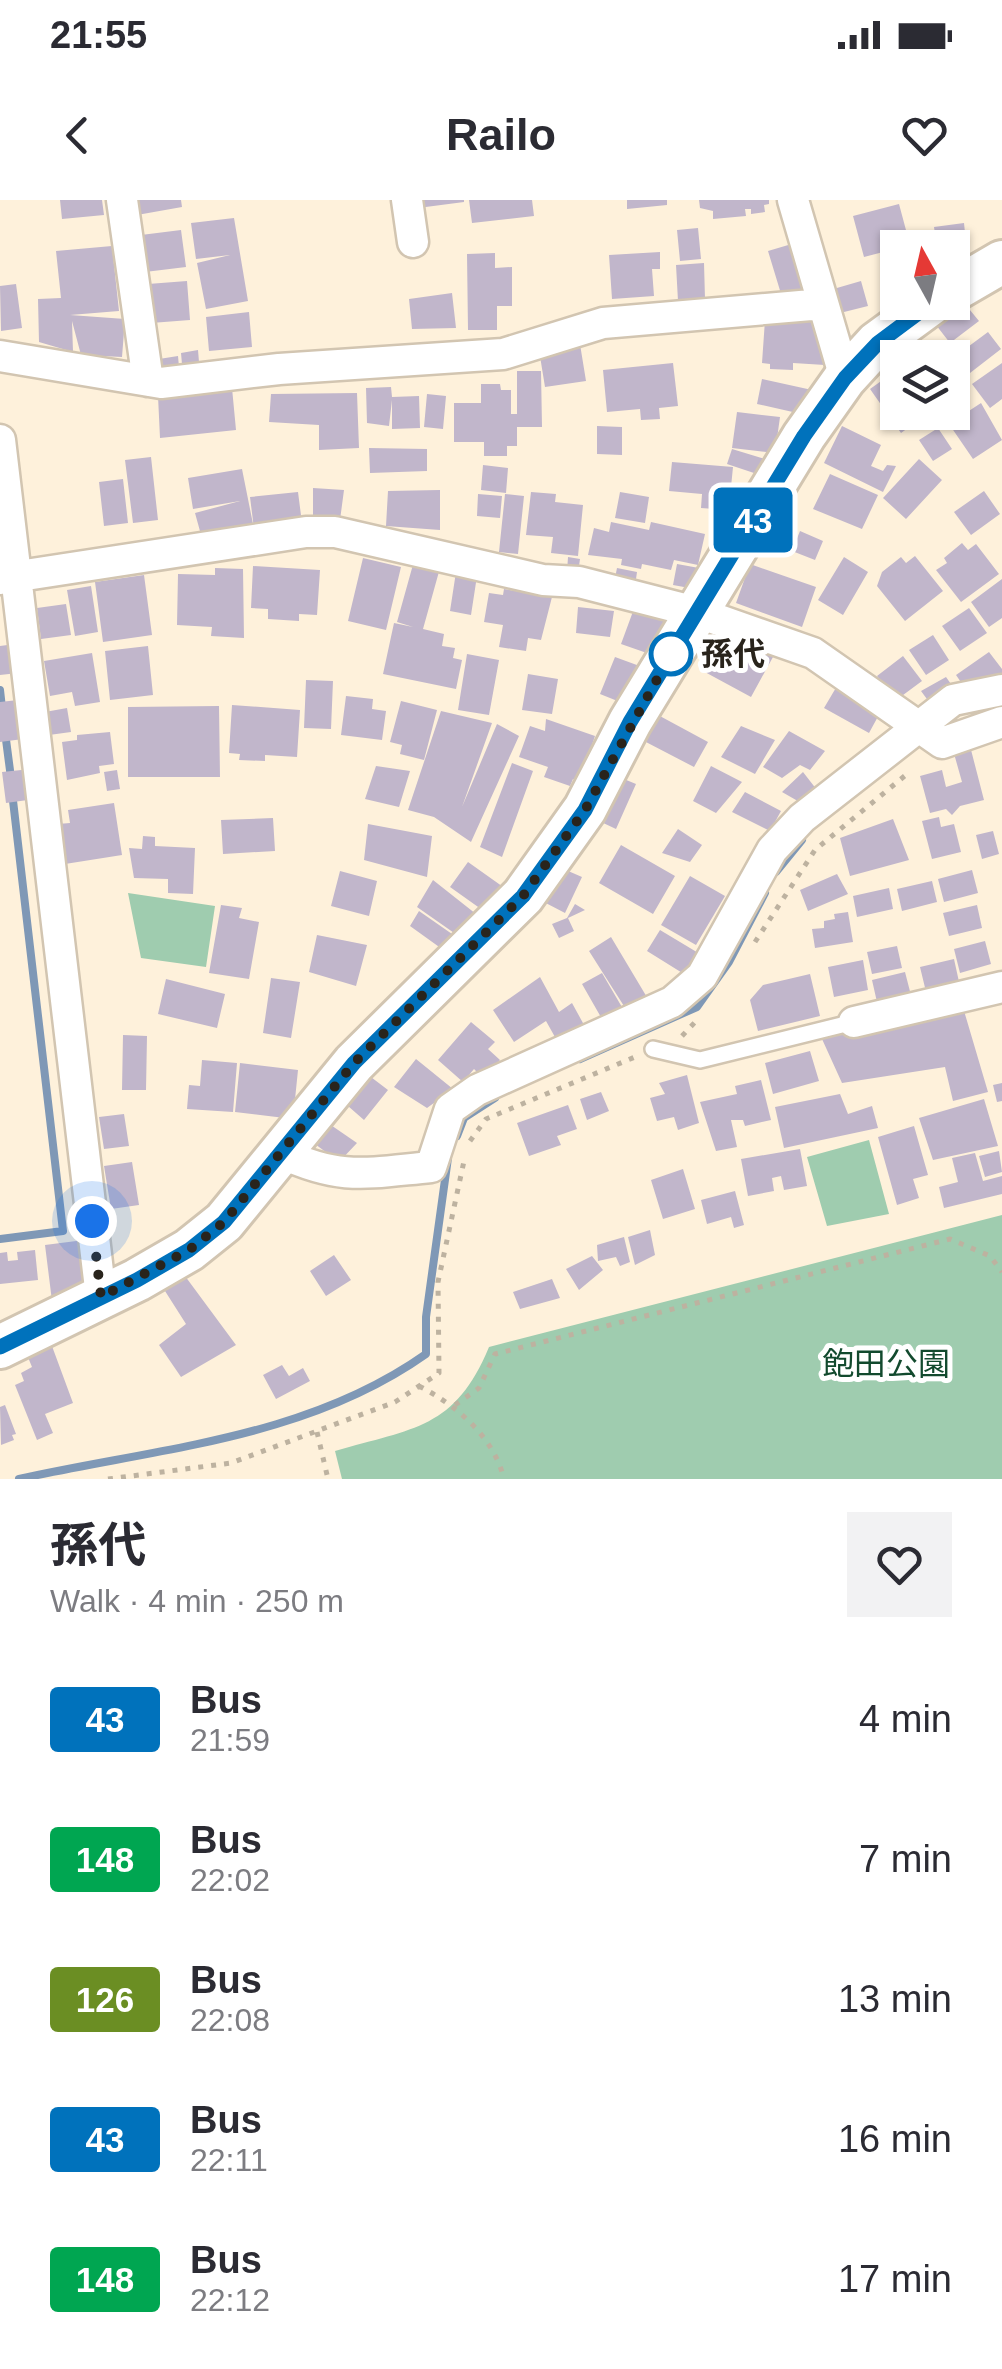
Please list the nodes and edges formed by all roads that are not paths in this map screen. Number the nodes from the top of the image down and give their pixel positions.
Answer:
1 (122, 200) edge
2 (408, 200) edge
3 (794, 200) edge
4 (413, 242) dead end
5 (1002, 262) edge
6 (970, 281) edge
7 (823, 304) junction
8 (909, 320) edge
9 (0, 356) edge
10 (845, 378) junction
11 (148, 381) junction
12 (0, 440) edge
13 (9, 578) edge
14 (696, 612) junction
15 (1002, 690) edge
16 (1001, 723) edge
17 (915, 726) junction
18 (1002, 986) edge
19 (854, 1022) joint
20 (652, 1050) road end
21 (281, 1153) junction
22 (101, 1297) junction
23 (0, 1347) edge

1 - 11 street
2 - 4 street
3 - 7 street
5 - 6 main road
7 - 10 street
7 - 11 street
8 - 10 main road
9 - 11 street
10 - 14 main road
12 - 13 street
13 - 14 street
13 - 22 street
14 - 17 street
14 - 21 main road
15 - 17 street
16 - 17 street
17 - 21 street
18 - 19 street
19 - 20 lane
21 - 22 main road
22 - 23 main road

